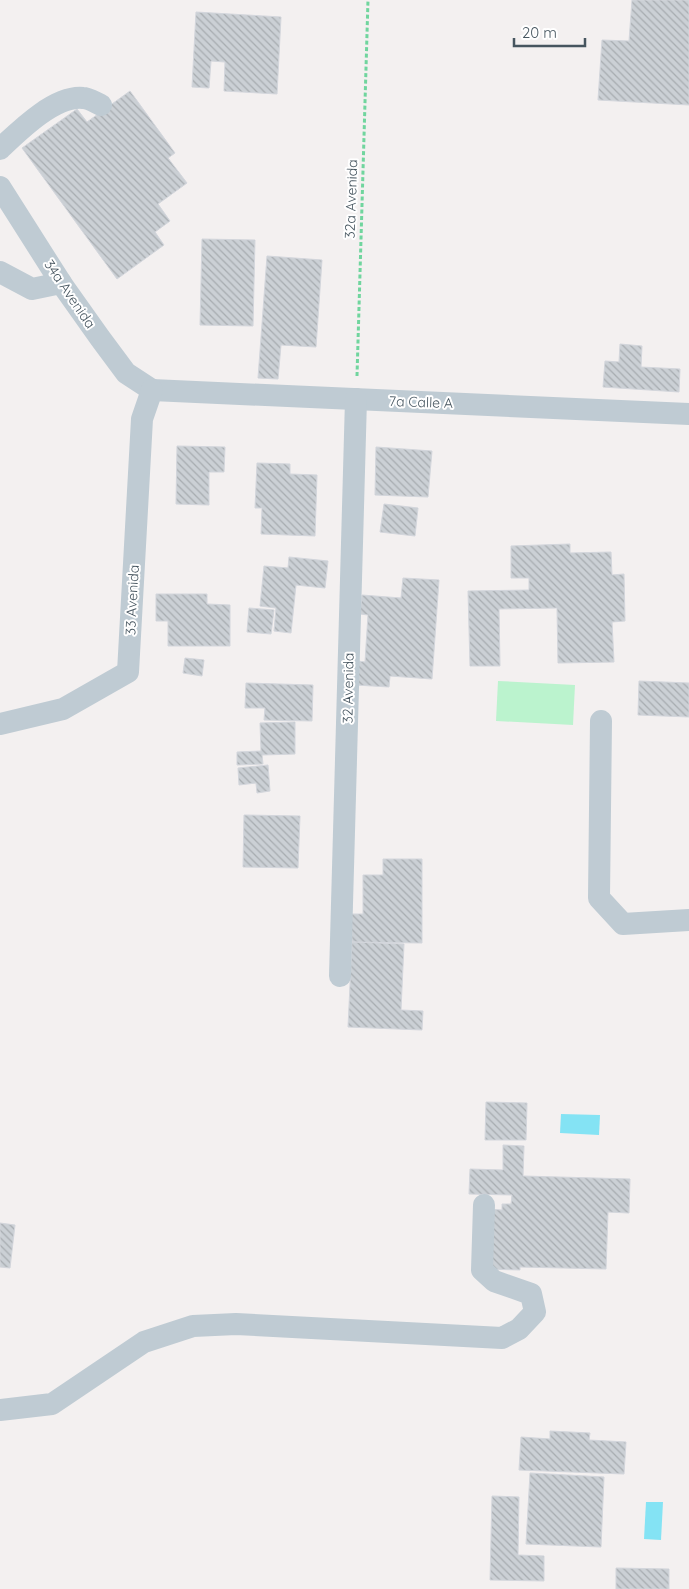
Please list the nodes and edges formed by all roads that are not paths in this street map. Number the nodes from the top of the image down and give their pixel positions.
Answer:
1 (101, 105) dead end
2 (0, 149) edge
3 (0, 187) edge
4 (0, 272) edge
5 (61, 283) junction
6 (152, 390) junction
7 (356, 399) junction
8 (689, 414) edge
9 (601, 721) dead end
10 (0, 724) edge
11 (689, 920) edge
12 (340, 976) dead end
13 (484, 1205) dead end
14 (0, 1410) edge

1 - 2 street
3 - 5 street, 34a Avenida
4 - 5 street
5 - 6 street, 34a Avenida
6 - 7 street, 7a Calle A
6 - 10 street, 33 Avenida
7 - 8 street, 7a Calle A
7 - 12 street, 32 Avenida
9 - 11 street
13 - 14 street

